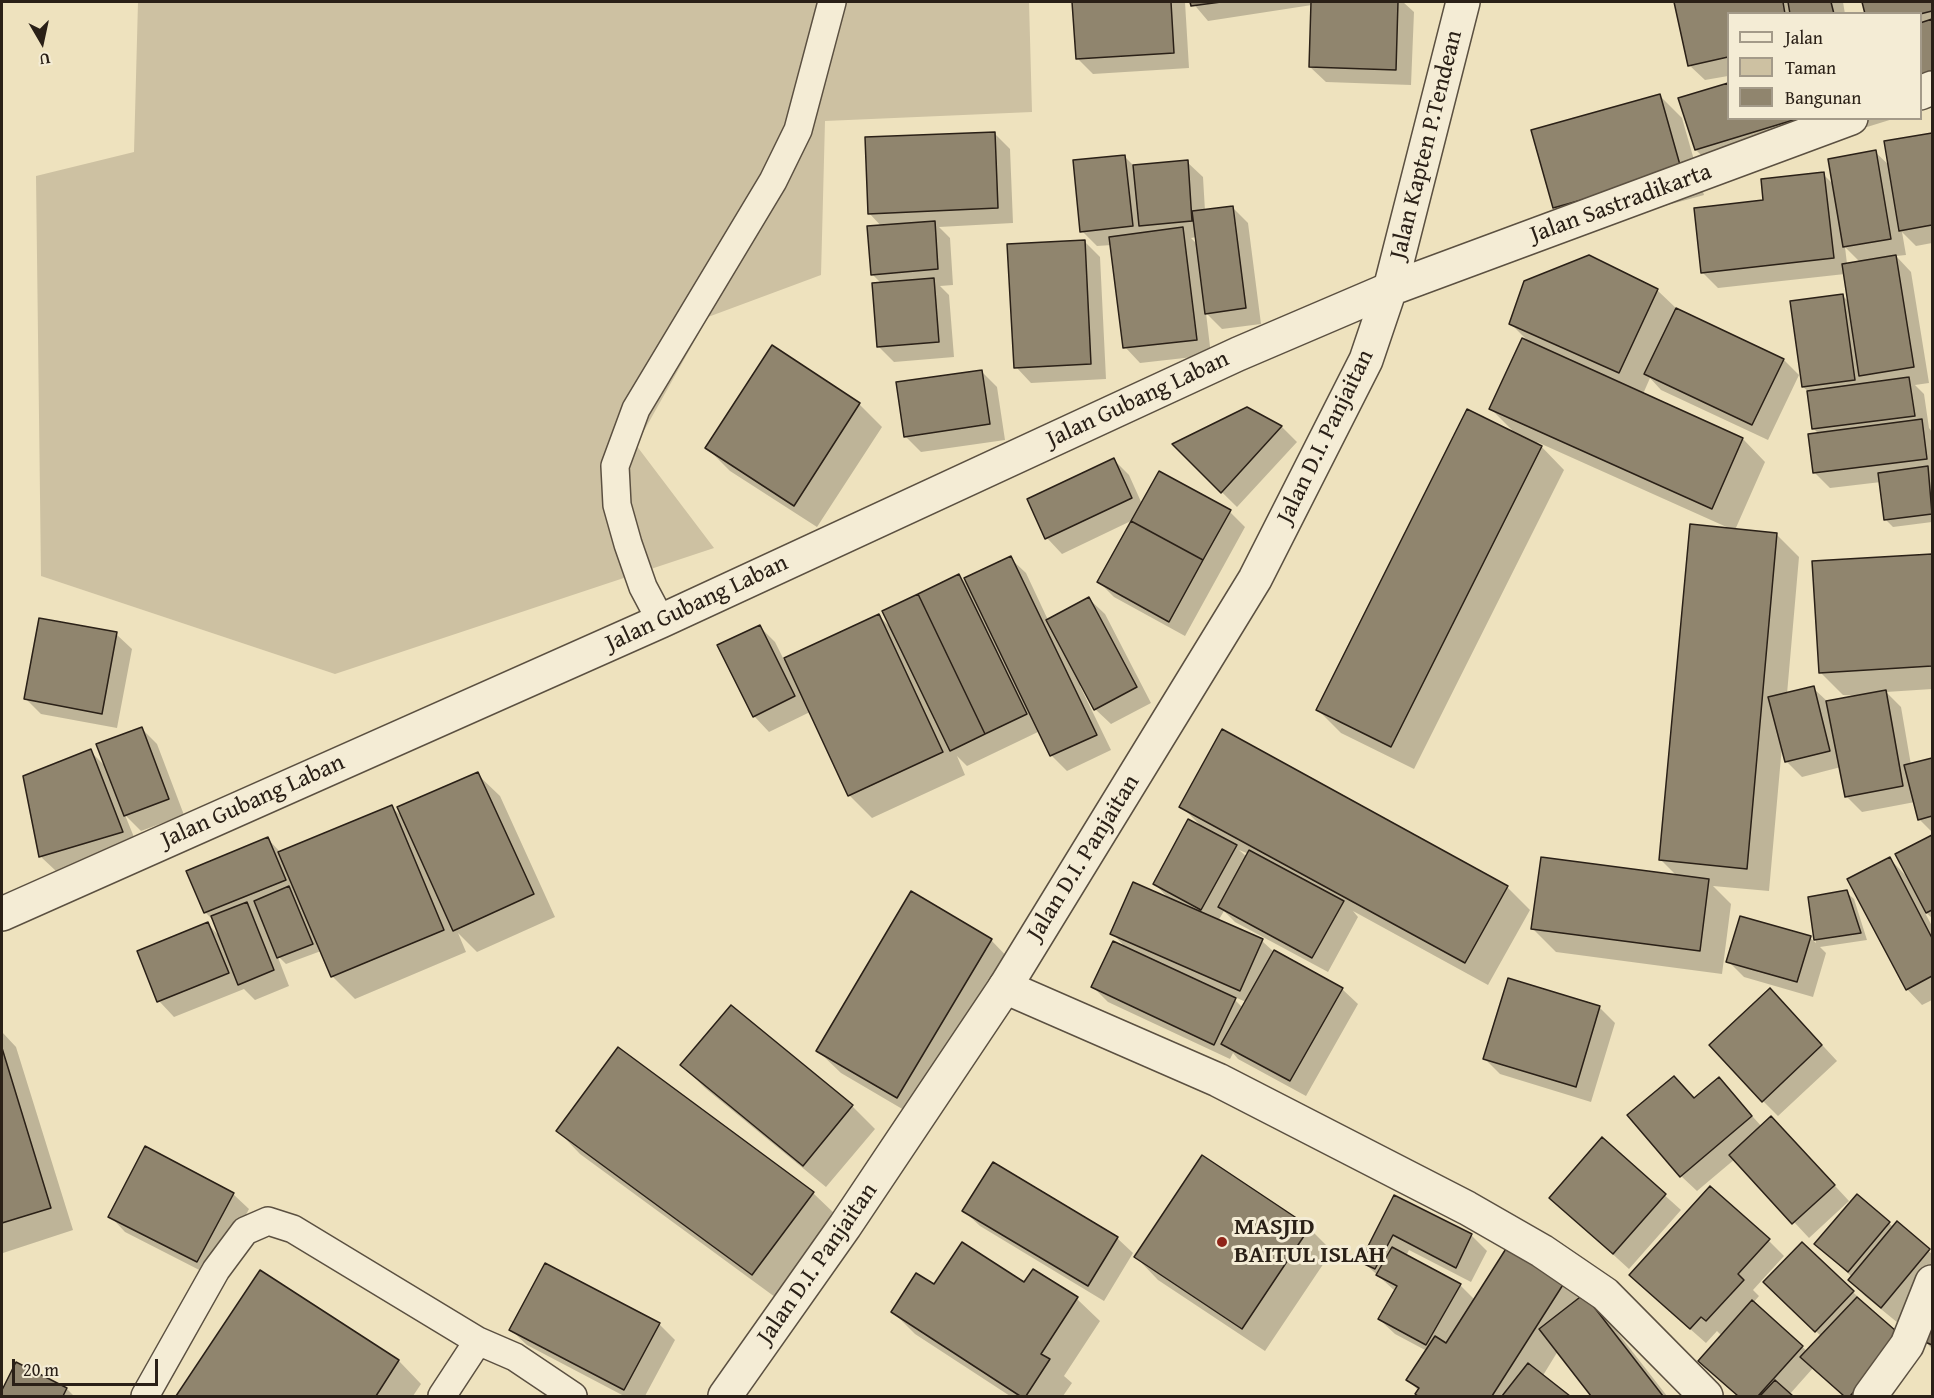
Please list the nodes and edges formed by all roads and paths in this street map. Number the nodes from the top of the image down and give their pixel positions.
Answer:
1 (832, 2) edge
2 (1463, 2) edge
3 (1846, 120) edge
4 (1390, 289) junction
5 (661, 621) junction
6 (2, 914) edge
7 (1005, 987) junction
8 (1932, 1282) edge
9 (478, 1341) junction
10 (145, 1396) edge
11 (442, 1396) edge
12 (573, 1396) edge
13 (725, 1396) edge
14 (1706, 1396) edge
15 (1870, 1396) edge

1 - 5 lane
2 - 4 street, Jalan Kapten P.Tendean
3 - 4 street, Jalan Sastradikarta
4 - 5 street, Jalan Gubang Laban
4 - 7 street, Jalan D.I. Panjaitan
5 - 6 street, Jalan Gubang Laban
7 - 13 street, Jalan D.I. Panjaitan
7 - 14 street
8 - 15 street
9 - 10 lane
9 - 11 lane
9 - 12 lane

